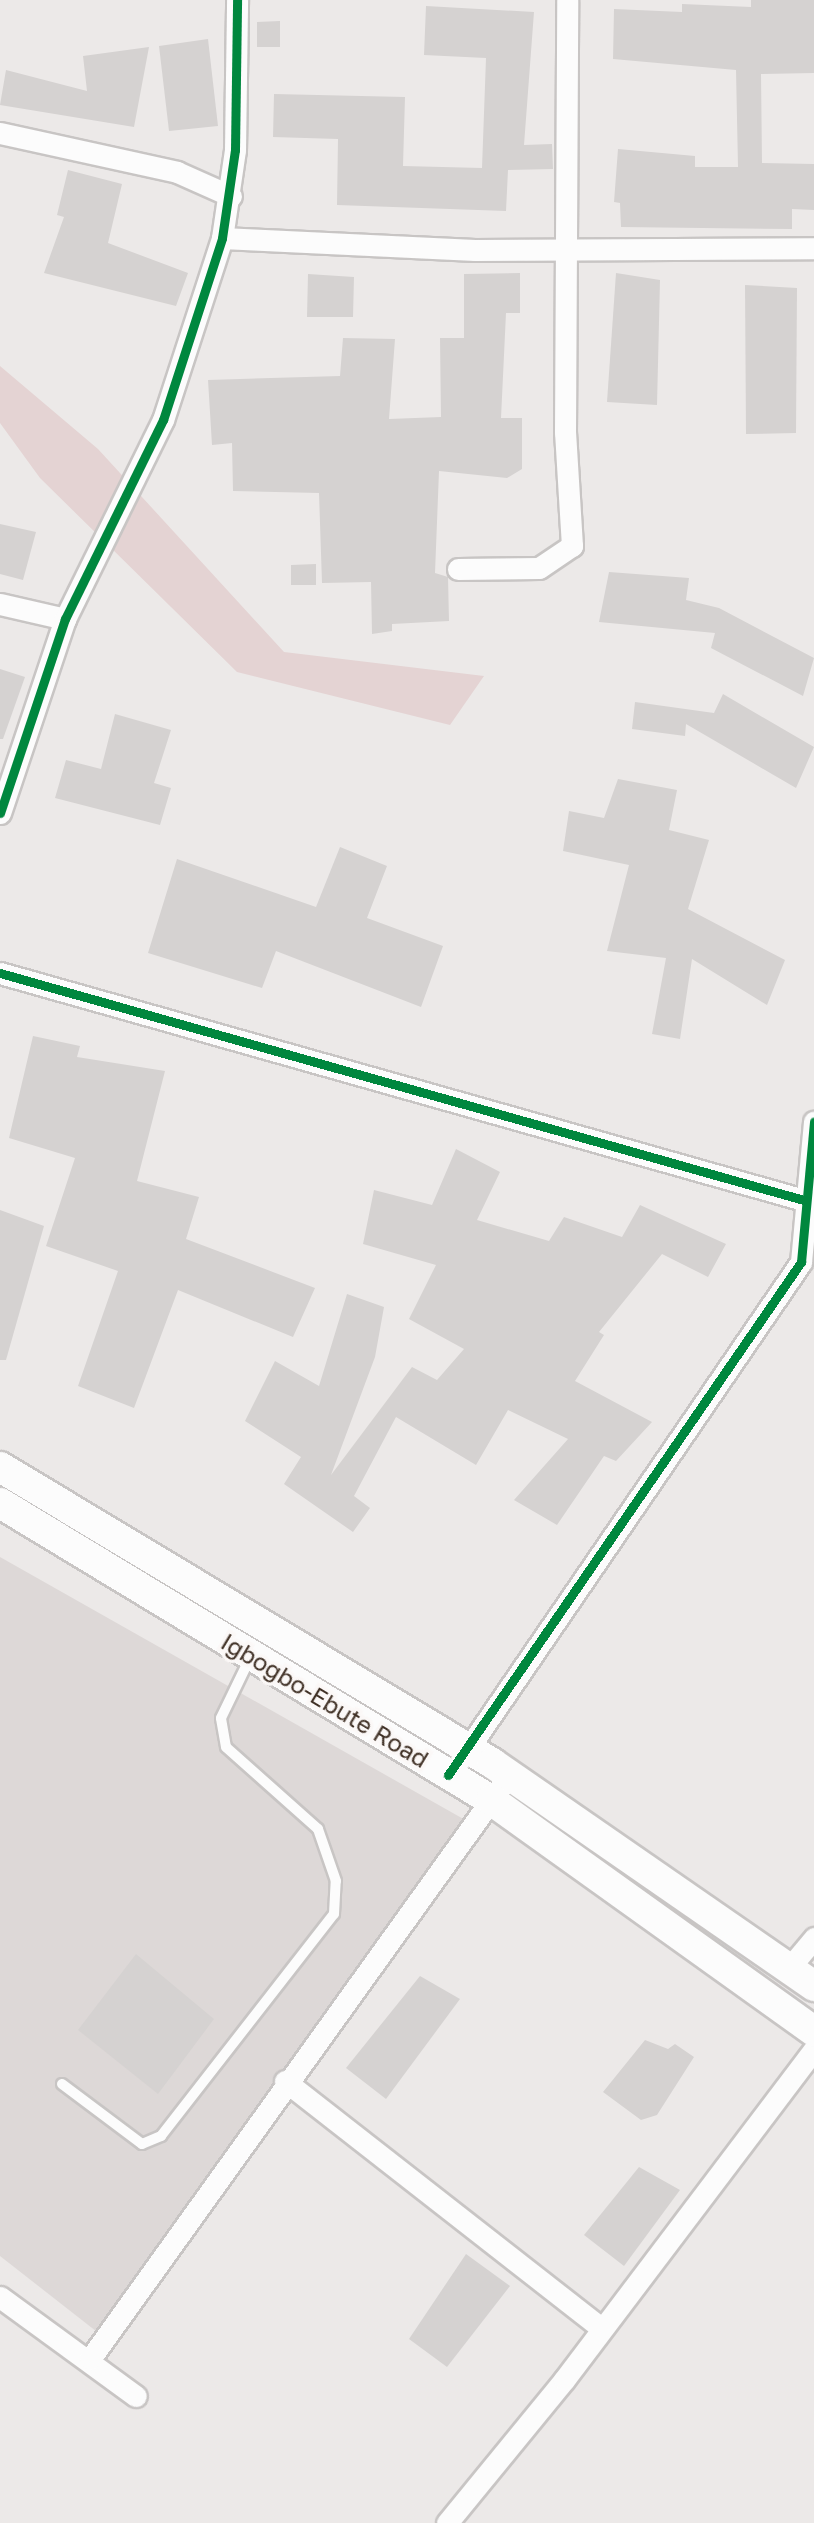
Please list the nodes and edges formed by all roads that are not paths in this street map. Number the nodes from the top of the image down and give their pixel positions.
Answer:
1 (237, 0) edge
2 (567, 0) edge
3 (0, 134) edge
4 (231, 196) junction
5 (222, 238) junction
6 (568, 245) junction
7 (814, 248) edge
8 (458, 569) dead end
9 (0, 604) edge
10 (65, 619) junction
11 (0, 813) edge
12 (0, 973) edge
13 (814, 1122) edge
14 (804, 1200) junction
15 (807, 1264) edge
16 (0, 1466) edge
17 (0, 1503) edge
18 (251, 1656) junction
19 (468, 1750) junction
20 (448, 1775) junction
21 (509, 1775) junction
22 (491, 1800) junction
23 (814, 1938) edge
24 (790, 1967) junction
25 (814, 1986) edge
26 (814, 2031) edge
27 (814, 2050) edge
28 (285, 2081) junction
29 (62, 2084) dead end
30 (0, 2297) edge
31 (599, 2326) junction
32 (90, 2359) junction
33 (136, 2396) dead end
34 (447, 2523) edge

1 - 4 street
2 - 6 street
3 - 4 street
4 - 5 street
5 - 6 street
5 - 10 street
6 - 7 street
6 - 8 street
9 - 10 street
10 - 11 street
12 - 14 street
13 - 14 street
14 - 15 street
15 - 19 street
16 - 19 main road, Igbogbo-Ebute Road
17 - 18 main road, Igbogbo-Ebute Road
18 - 20 main road, Igbogbo-Ebute Road
18 - 29 lane
19 - 20 street
19 - 21 main road, Igbogbo-Ebute Road
20 - 22 main road, Igbogbo-Ebute Road
21 - 22 street
21 - 24 main road, Igbogbo-Ebute Road
22 - 26 main road, Igbogbo-Ebute Road
22 - 28 street
23 - 24 street
24 - 25 main road, Igbogbo-Ebute Road
27 - 31 street
28 - 31 street
28 - 32 street
30 - 32 street
31 - 34 street
32 - 33 street

